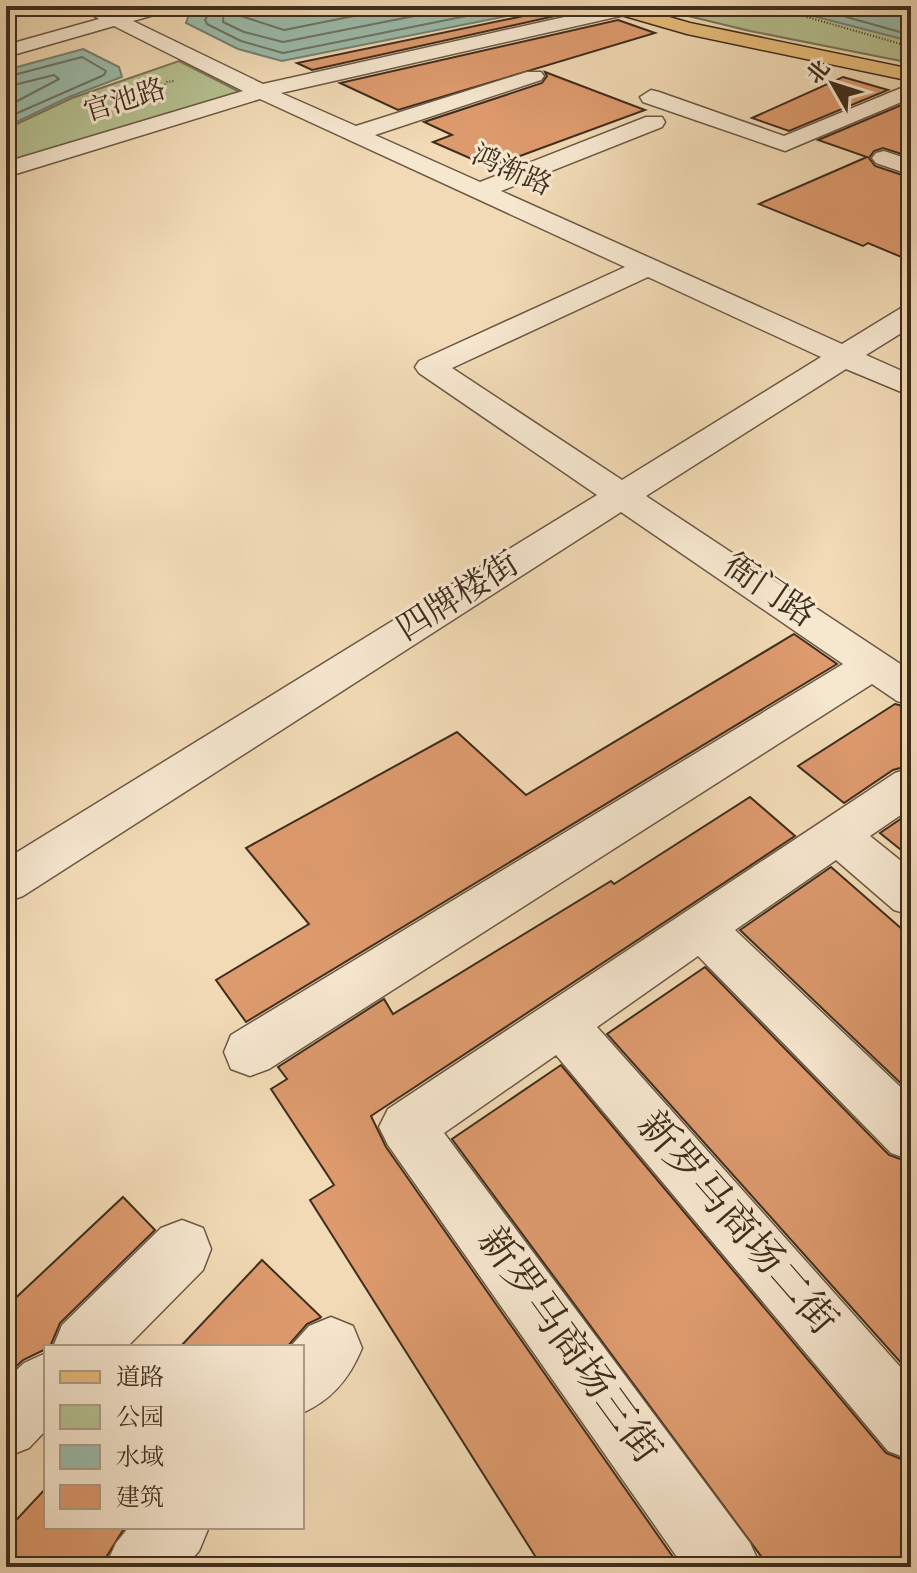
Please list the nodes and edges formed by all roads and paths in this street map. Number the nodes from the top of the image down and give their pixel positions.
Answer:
1 (88, 6) edge
2 (164, 6) edge
3 (822, 6) edge
4 (622, 7) edge
5 (759, 15) dead end
6 (800, 15) junction
7 (115, 20) junction
8 (6, 51) edge
9 (909, 57) edge
10 (911, 75) edge
11 (534, 76) dead end
12 (911, 90) edge
13 (262, 92) junction
14 (651, 97) dead end
15 (654, 122) dead end
16 (355, 134) junction
17 (884, 158) dead end
18 (911, 168) edge
19 (6, 170) edge
20 (479, 191) junction
21 (648, 267) junction
22 (911, 314) edge
23 (841, 356) junction
24 (911, 387) edge
25 (623, 494) junction
26 (874, 664) junction
27 (911, 691) edge
28 (911, 785) edge
29 (837, 835) junction
30 (6, 883) edge
31 (911, 896) edge
32 (700, 927) junction
33 (560, 1022) junction
34 (250, 1052) dead end
35 (911, 1134) edge
36 (182, 1249) dead end
37 (86, 1345) edge
38 (44, 1387) edge
39 (6, 1425) edge
40 (911, 1428) edge
41 (173, 1529) edge
42 (140, 1567) edge
43 (726, 1567) edge

1 - 7 street, 鸿渐路
2 - 7 street
3 - 6 path
4 - 9 main road
4 - 10 main road
4 - 13 street, 官池路
5 - 6 path
6 - 9 path
7 - 8 street
7 - 13 street, 鸿渐路
11 - 16 street
12 - 14 street
13 - 16 street, 鸿渐路
13 - 19 street, 官池路
15 - 20 street
16 - 20 street, 鸿渐路
17 - 18 street
20 - 21 street, 鸿渐路
21 - 23 street, 鸿渐路
21 - 25 street, 衙门路
22 - 23 street, 四牌楼街
23 - 24 street, 鸿渐路
23 - 25 street, 四牌楼街
25 - 26 street, 衙门路
25 - 30 street, 四牌楼街
26 - 27 street, 衙门路
26 - 34 street
28 - 29 street
29 - 31 street
29 - 32 street
32 - 33 street
32 - 35 street
33 - 40 street, 新罗马商场二街
33 - 43 street, 新罗马商场三街
36 - 37 street
38 - 39 street
41 - 42 street

